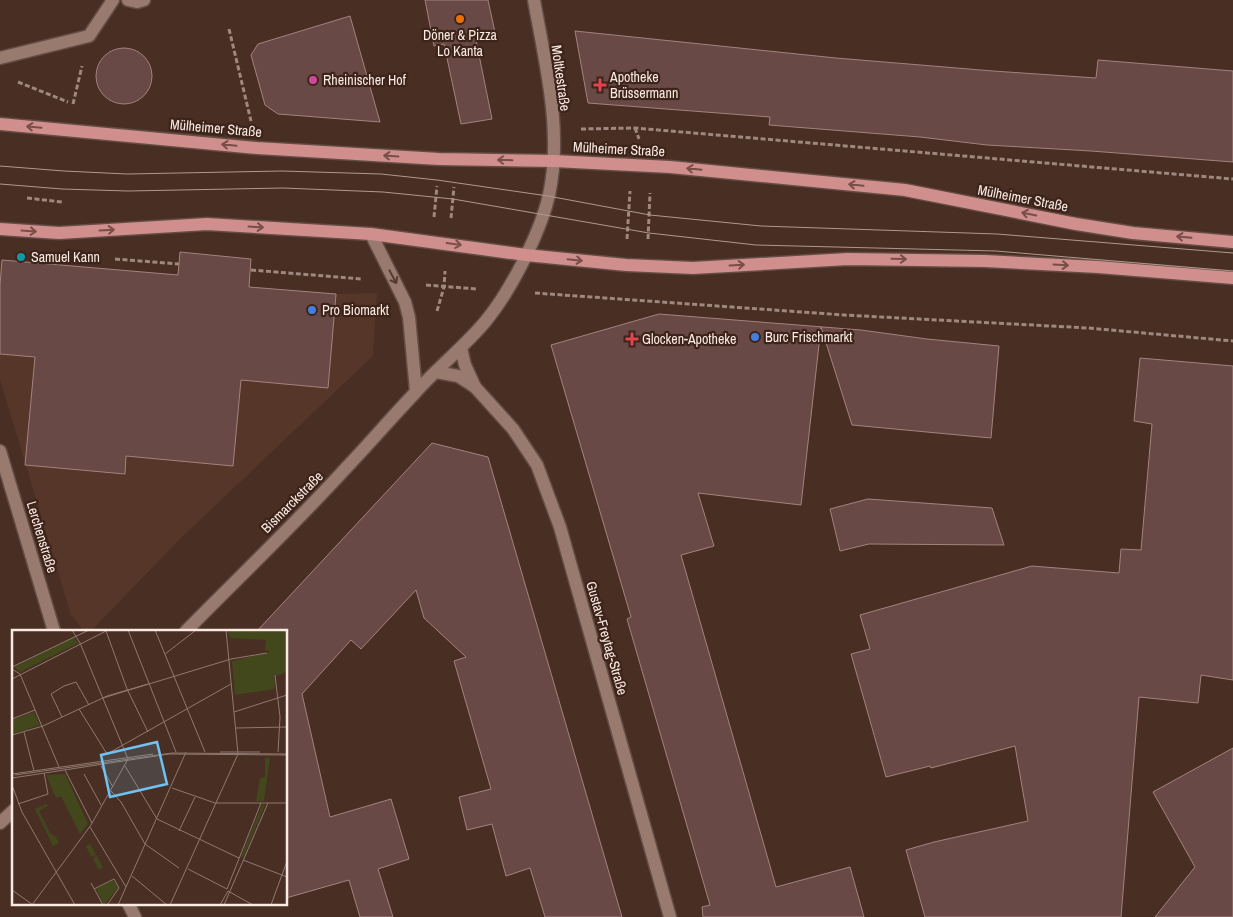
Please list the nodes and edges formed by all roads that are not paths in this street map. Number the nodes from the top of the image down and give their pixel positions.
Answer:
1 (113, 0) edge
2 (128, 0) edge
3 (144, 0) edge
4 (534, 0) edge
5 (0, 58) edge
6 (0, 124) edge
7 (554, 160) junction
8 (0, 229) edge
9 (370, 234) junction
10 (1233, 242) edge
11 (526, 254) junction
12 (1233, 278) edge
13 (461, 348) junction
14 (436, 372) junction
15 (476, 387) junction
16 (416, 391) junction
17 (0, 451) edge
18 (54, 630) edge
19 (187, 630) edge
20 (12, 812) edge
21 (0, 823) edge
22 (128, 904) edge
23 (135, 917) edge
24 (670, 917) edge

1 - 5 street
2 - 3 street
4 - 7 street, Moltkestraße
7 -> 6 main road, Mülheimer Straße
10 -> 7 main road, Mülheimer Straße
7 - 11 street, Bismarckstraße
8 -> 9 main road
9 -> 11 main road
9 -> 16 street
11 -> 12 main road
11 - 13 street, Bismarckstraße
13 - 14 street, Bismarckstraße
13 - 15 street, Gustav-Freytag-Straße
14 - 15 street, Gustav-Freytag-Straße
14 - 16 street, Bismarckstraße
15 - 24 street, Gustav-Freytag-Straße
16 - 19 street, Bismarckstraße
17 - 18 street, Lerchenstraße
20 - 21 street
22 - 23 street

